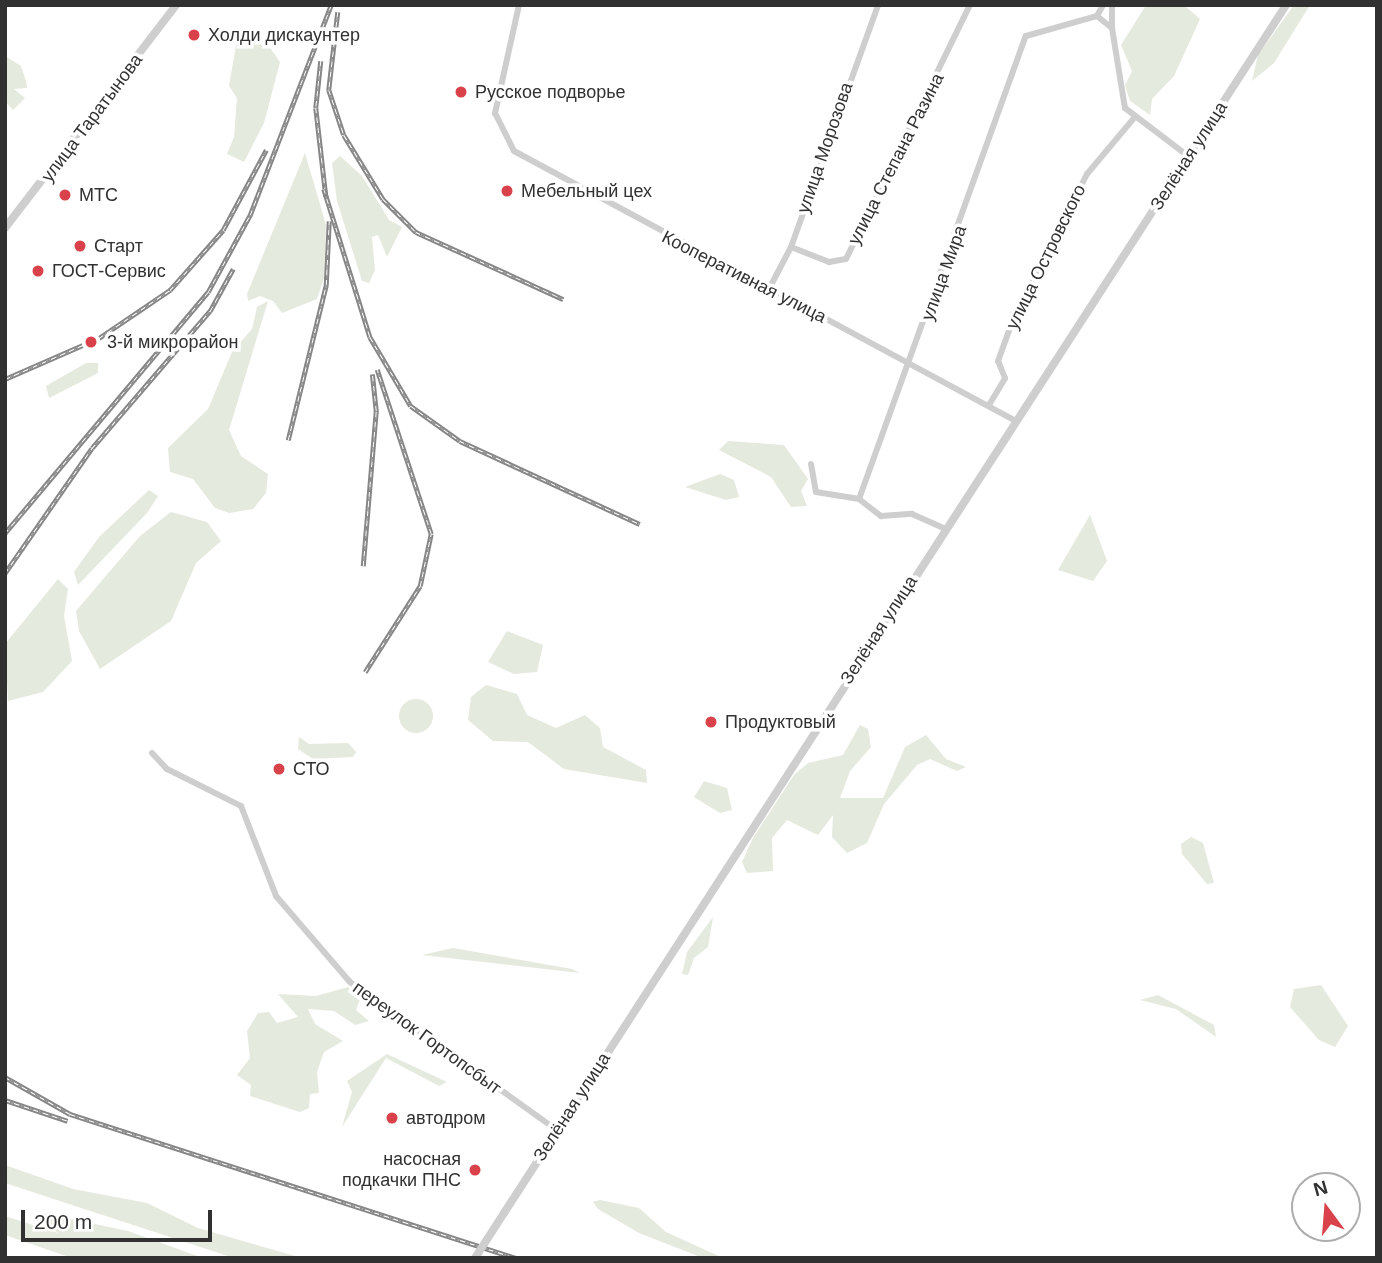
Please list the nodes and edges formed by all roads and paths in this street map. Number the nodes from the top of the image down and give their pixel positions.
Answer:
1 (177, 5) edge
2 (519, 5) edge
3 (878, 5) edge
4 (970, 5) edge
5 (1103, 5) edge
6 (1112, 5) edge
7 (1286, 5) edge
8 (1097, 16) junction
9 (1112, 28) junction
10 (1134, 118) junction
11 (1188, 156) junction
12 (5, 228) edge
13 (791, 247) junction
14 (769, 289) junction
15 (908, 364) junction
16 (989, 405) junction
17 (1014, 420) junction
18 (811, 464) dead end
19 (859, 499) junction
20 (944, 528) junction
21 (152, 753) dead end
22 (557, 1130) junction
23 (475, 1258) edge

1 - 12 street, улица Таратынова
2 - 14 street, Кооперативная улица
3 - 13 street, улица Морозова
4 - 13 street, улица Степана Разина
5 - 8 street
6 - 9 street
7 - 11 street, Зелёная улица
8 - 9 street
8 - 15 street, улица Мира
9 - 10 street
10 - 11 street
10 - 16 street, улица Островского
11 - 17 street, Зелёная улица
13 - 14 street, улица Морозова
14 - 15 street, Кооперативная улица
15 - 16 street, Кооперативная улица
15 - 19 street, улица Мира
16 - 17 street, Кооперативная улица
17 - 20 street, Зелёная улица
18 - 19 street
19 - 20 street
20 - 22 street, Зелёная улица
21 - 22 street, переулок Гортопсбыт
22 - 23 street, Зелёная улица, bridge

